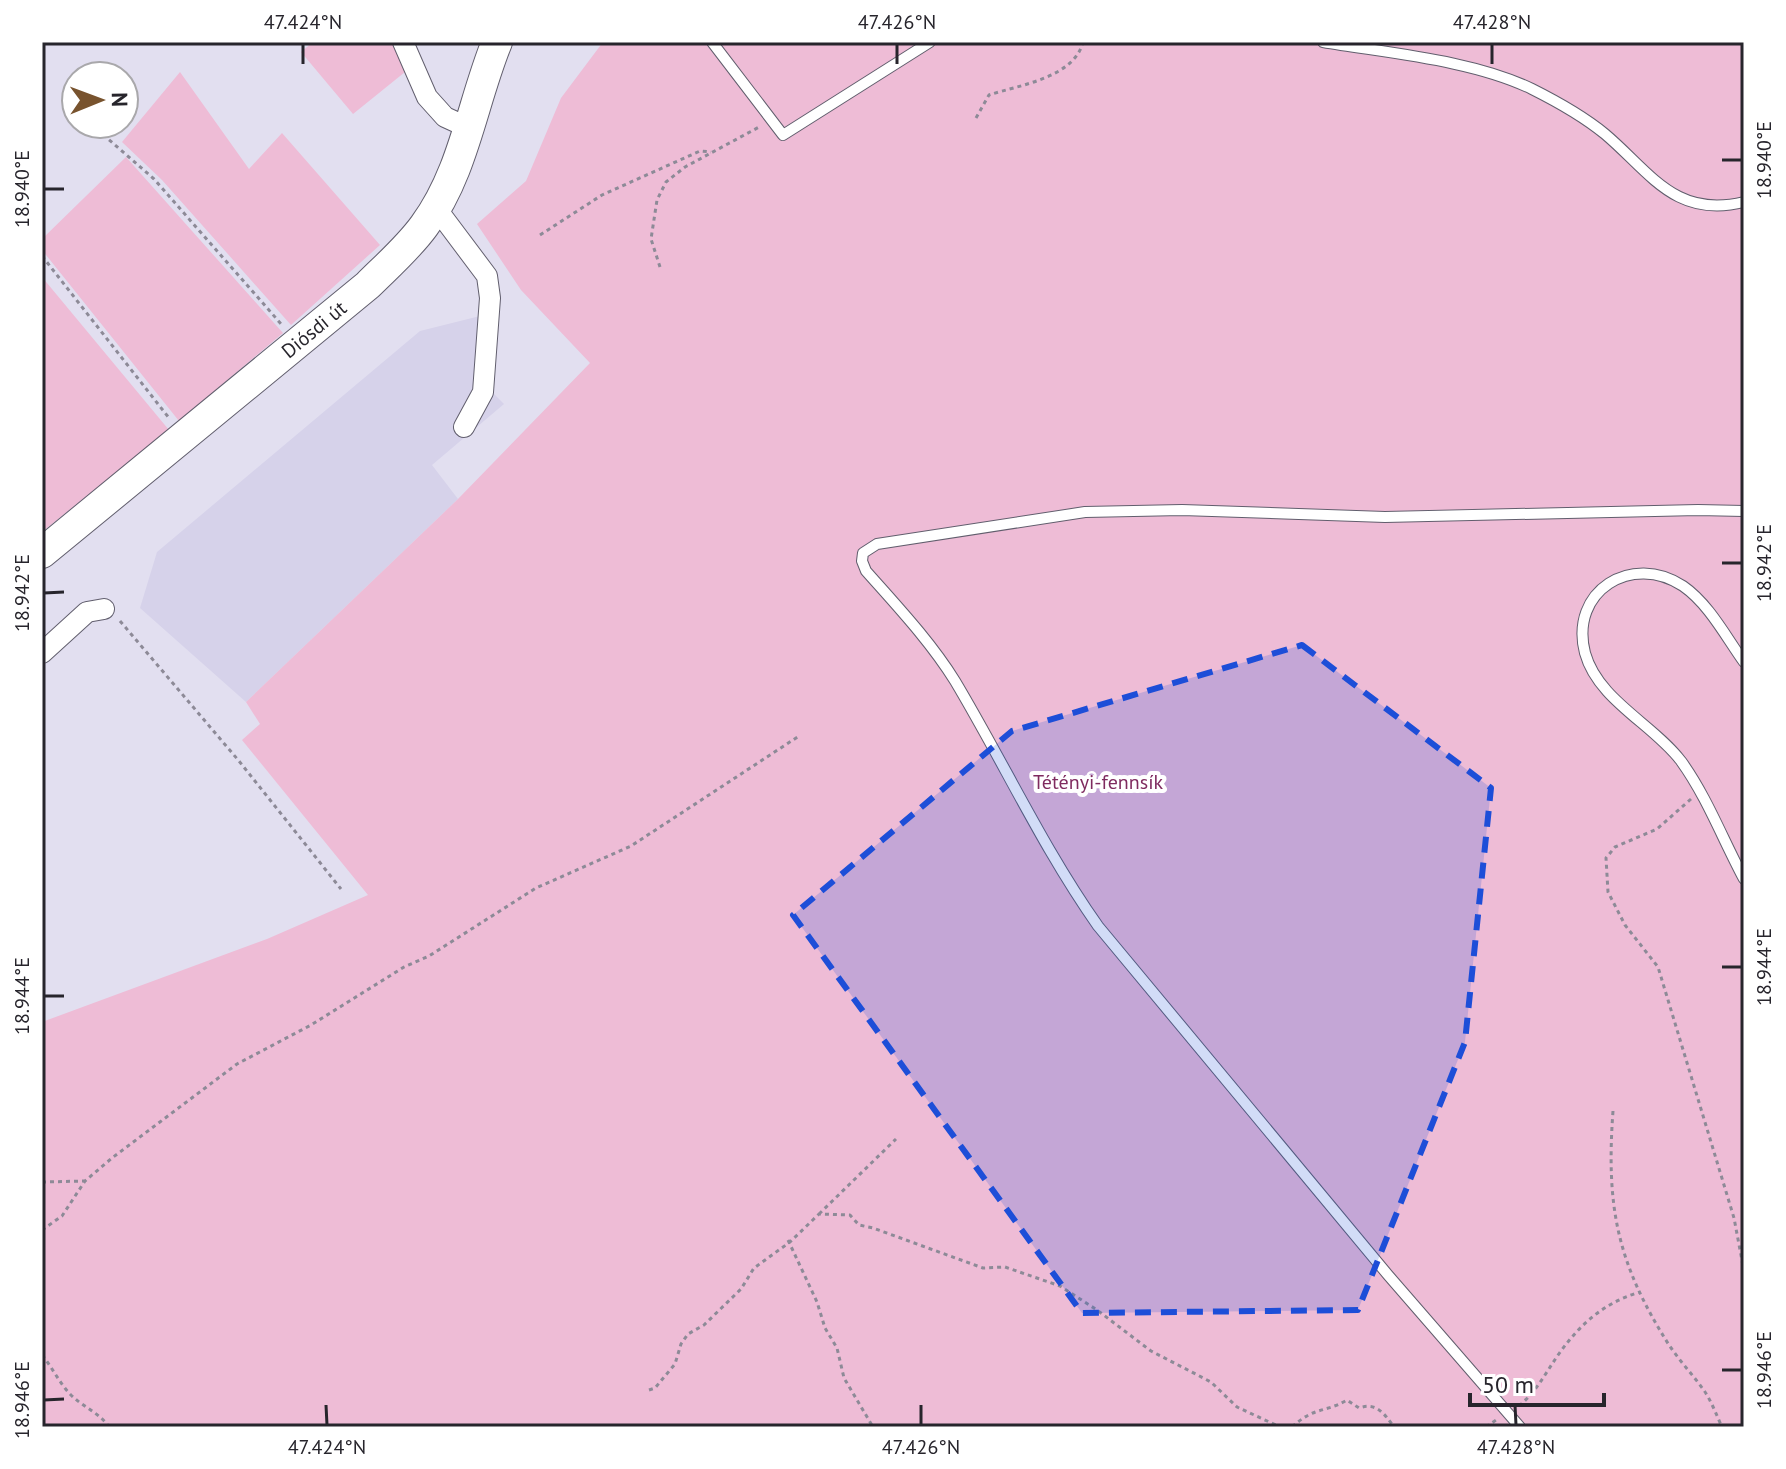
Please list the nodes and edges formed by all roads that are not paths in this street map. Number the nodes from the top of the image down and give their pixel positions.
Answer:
1 (403, 42) edge
2 (497, 42) edge
3 (712, 42) edge
4 (930, 42) edge
5 (1323, 42) edge
6 (469, 128) junction
7 (1744, 202) edge
8 (436, 208) junction
9 (464, 427) dead end
10 (1744, 511) edge
11 (42, 553) edge
12 (104, 609) road end
13 (42, 653) edge
14 (1744, 662) edge
15 (1744, 879) edge
16 (1520, 1427) edge

1 - 6 street
2 - 6 main road, Diósdi út
3 - 4 lane
5 - 7 lane
6 - 8 main road, Diósdi út
8 - 9 street
8 - 11 main road, Diósdi út
10 - 16 lane
12 - 13 street
14 - 15 lane

